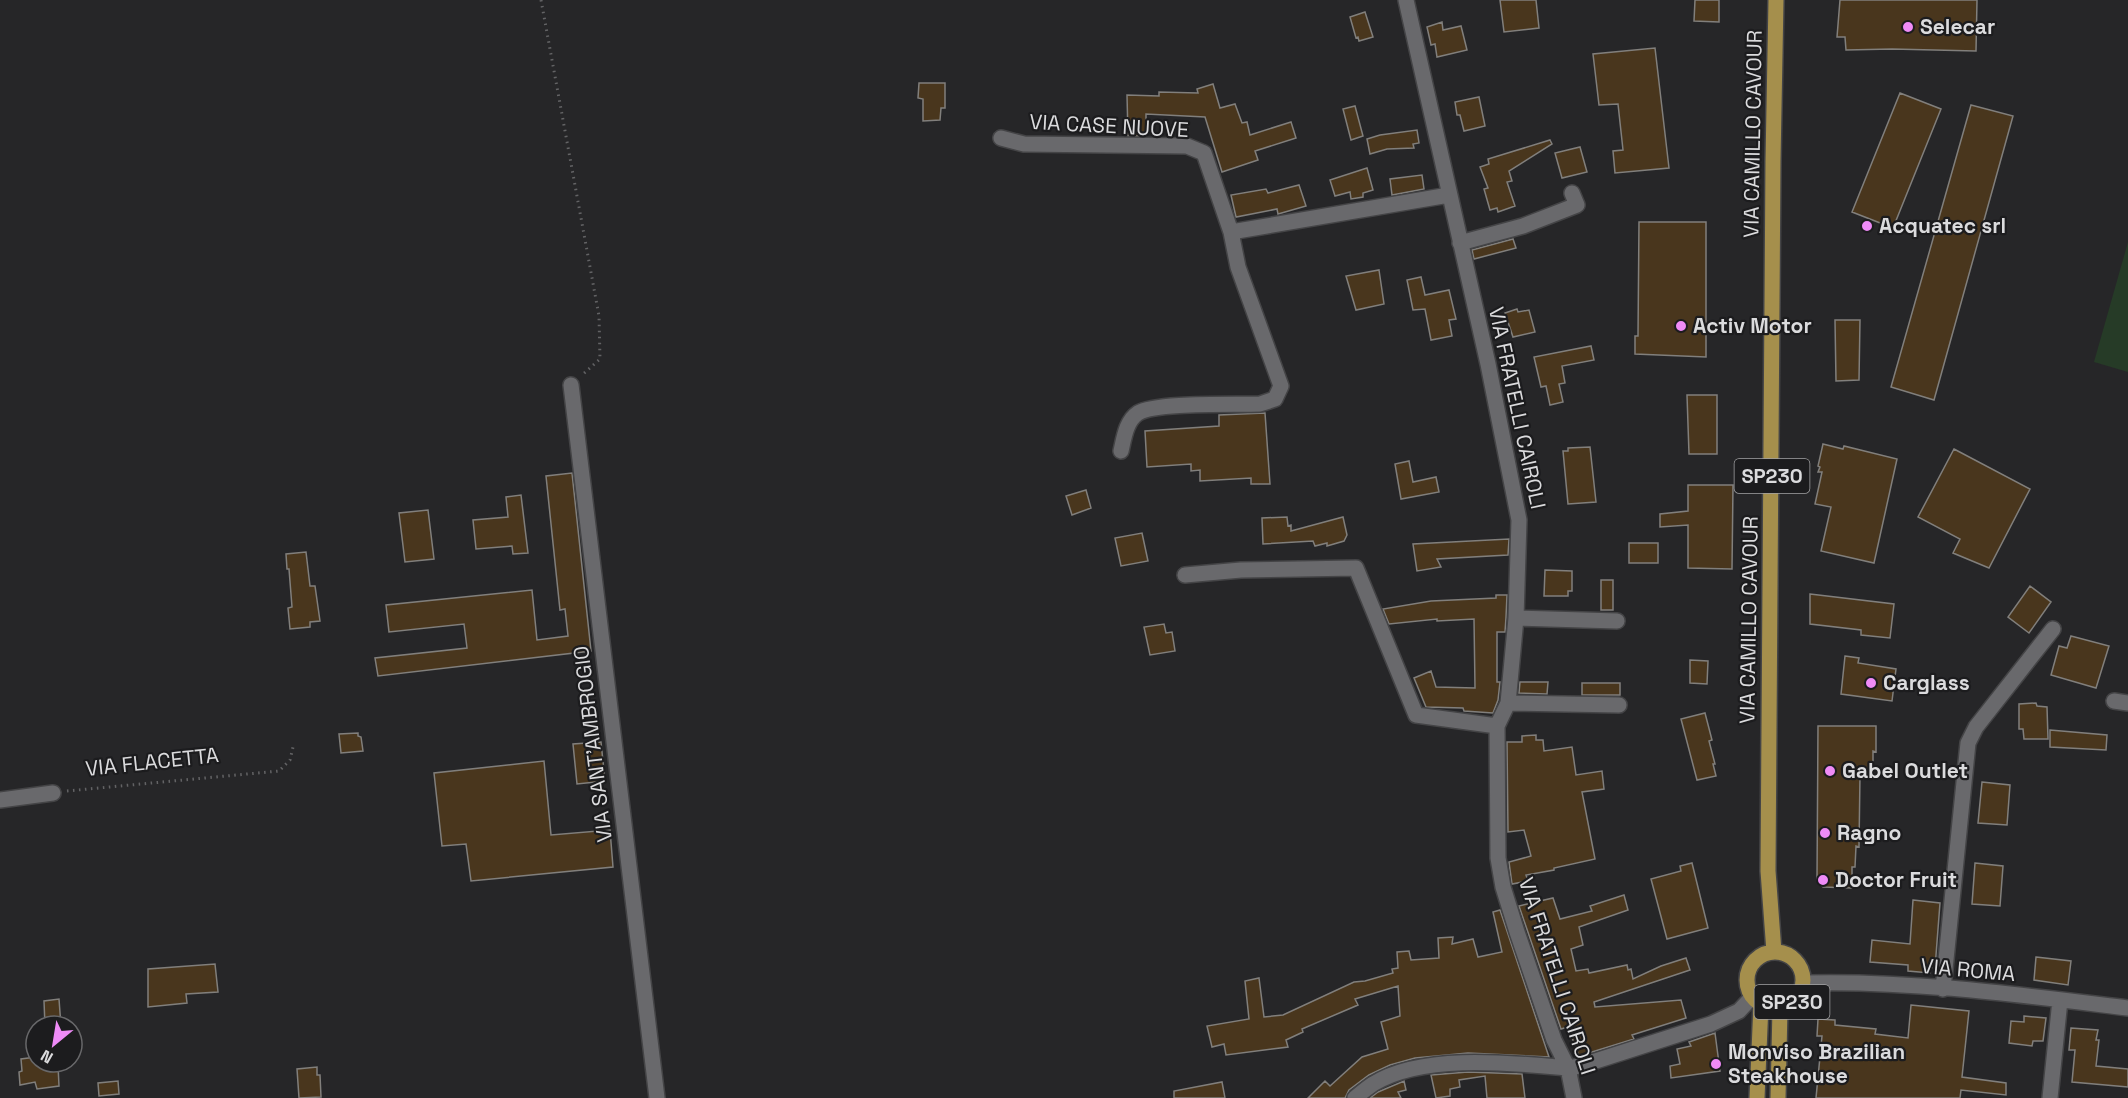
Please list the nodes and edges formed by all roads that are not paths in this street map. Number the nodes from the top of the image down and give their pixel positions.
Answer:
1 (1406, 0) edge
2 (1776, 0) edge
3 (1001, 138) dead end
4 (1572, 193) dead end
5 (1449, 195) junction
6 (1231, 232) junction
7 (1460, 243) junction
8 (571, 385) road end
9 (1121, 451) dead end
10 (1185, 575) dead end
11 (1516, 618) junction
12 (1617, 621) dead end
13 (2054, 629) dead end
14 (1508, 704) junction
15 (1619, 705) dead end
16 (1497, 726) junction
17 (53, 793) road end
18 (0, 800) edge
19 (1774, 952) junction
20 (1803, 983) junction
21 (1943, 989) junction
22 (1756, 1000) junction
23 (2060, 1000) junction
24 (1780, 1008) junction
25 (2128, 1008) edge
26 (1568, 1068) junction
27 (657, 1098) edge
28 (1355, 1098) edge
29 (1574, 1098) edge
30 (1757, 1098) edge
31 (1778, 1098) edge
32 (2050, 1098) edge

1 - 5 street, VIA FRATELLI CAIROLI
2 - 19 main road, VIA CAMILLO CAVOUR / SP230
3 - 6 street, VIA CASE NUOVE
4 - 7 street
5 - 6 street
5 - 7 street, VIA FRATELLI CAIROLI
6 - 9 street, VIA CASE NUOVE
7 - 11 street, VIA FRATELLI CAIROLI
8 - 27 street, VIA SANT'AMBROGIO
10 - 16 street
11 - 12 street
11 - 14 street, VIA FRATELLI CAIROLI
13 - 21 street
14 - 15 street
14 - 16 street, VIA FRATELLI CAIROLI
16 - 26 street, VIA FRATELLI CAIROLI
17 - 18 street
19 - 20 main road, SP230
19 - 22 main road, SP230
20 - 21 street, VIA ROMA
20 - 24 main road, SP230
21 - 23 street, VIA ROMA
22 - 24 main road, SP230
22 - 26 street
22 - 30 main road, SP230
23 - 25 street, VIA ROMA
23 - 32 street
24 - 31 main road, SP230
26 - 28 street
26 - 29 street, VIA FRATELLI CAIROLI

